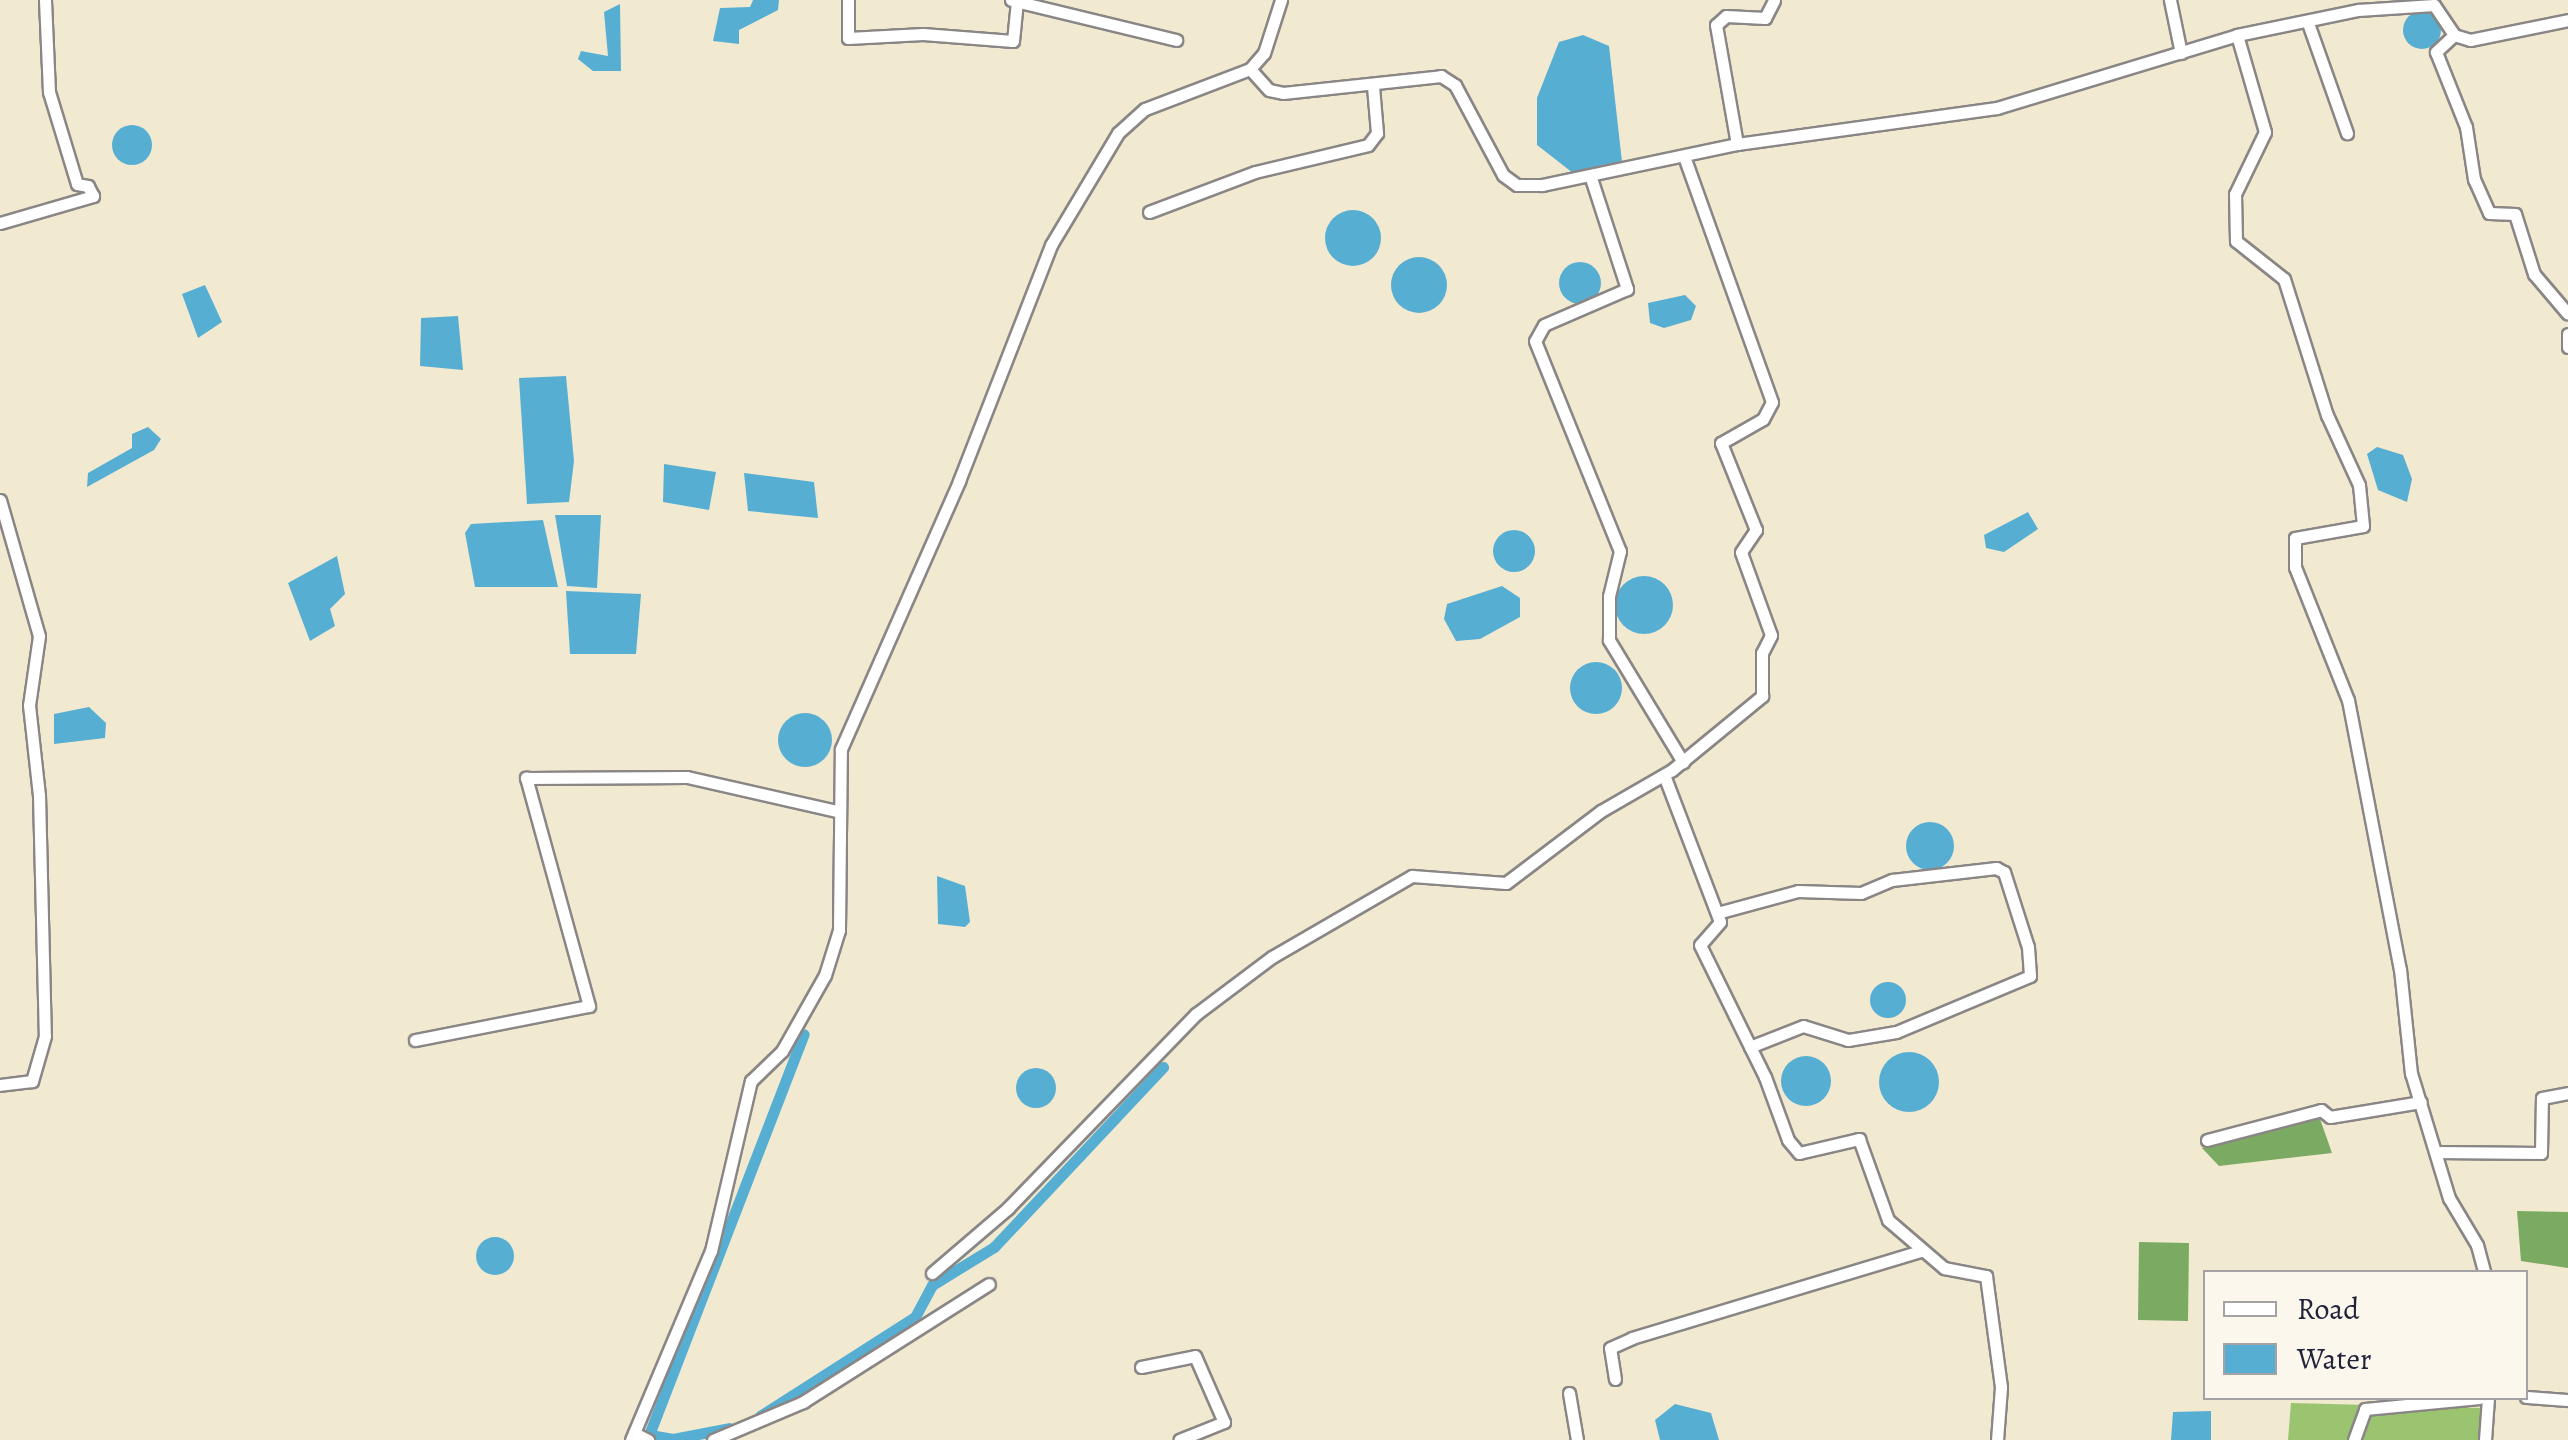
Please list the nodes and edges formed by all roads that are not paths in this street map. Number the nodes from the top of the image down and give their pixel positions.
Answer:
1 (44, 0) edge
2 (848, 0) edge
3 (1281, 0) edge
4 (1774, 0) edge
5 (2170, 0) edge
6 (1014, 1) edge
7 (2355, 5) edge
8 (2568, 20) edge
9 (2308, 23) junction
10 (2237, 35) junction
11 (2454, 35) junction
12 (1176, 40) dead end
13 (2180, 53) junction
14 (1254, 74) junction
15 (1373, 86) junction
16 (2347, 134) dead end
17 (1737, 144) junction
18 (1686, 158) junction
19 (1591, 178) junction
20 (1150, 212) dead end
21 (0, 223) edge
22 (2568, 314) edge
23 (2568, 334) edge
24 (2568, 348) edge
25 (0, 500) edge
26 (1683, 762) junction
27 (1664, 775) junction
28 (836, 811) junction
29 (1717, 912) junction
30 (415, 1040) dead end
31 (1750, 1047) junction
32 (0, 1086) edge
33 (2568, 1093) edge
34 (2421, 1102) junction
35 (2206, 1140) dead end
36 (2436, 1152) junction
37 (1920, 1250) junction
38 (2483, 1270) edge
39 (932, 1273) dead end
40 (989, 1284) dead end
41 (1141, 1367) dead end
42 (1615, 1378) dead end
43 (1569, 1393) dead end
44 (2528, 1397) edge
45 (2458, 1400) edge
46 (2488, 1400) edge
47 (2568, 1400) edge
48 (632, 1436) edge
49 (648, 1440) edge
50 (714, 1440) edge
51 (1179, 1440) edge
52 (1577, 1440) edge
53 (1997, 1440) edge
54 (2354, 1440) edge
55 (2486, 1440) edge

1 - 21 street
2 - 6 street
3 - 14 street
4 - 17 street
5 - 13 street
6 - 12 street
7 - 9 street
7 - 11 street
8 - 11 street
9 - 10 street
9 - 16 street
10 - 13 street
10 - 34 street
11 - 22 street
13 - 17 street
14 - 15 street
14 - 28 street
15 - 19 street
15 - 20 street
17 - 18 street
18 - 19 street
18 - 26 street
19 - 26 street
23 - 24 street
25 - 32 street
26 - 27 street
27 - 29 street
27 - 39 street
28 - 30 street
28 - 48 street
29 - 31 street
29 - 31 street
31 - 37 street
33 - 36 street
34 - 35 street
34 - 36 street
36 - 38 street
37 - 42 street
37 - 53 street
40 - 50 street
41 - 51 street
43 - 52 street
44 - 47 street
45 - 54 street
46 - 55 street
48 - 49 street

